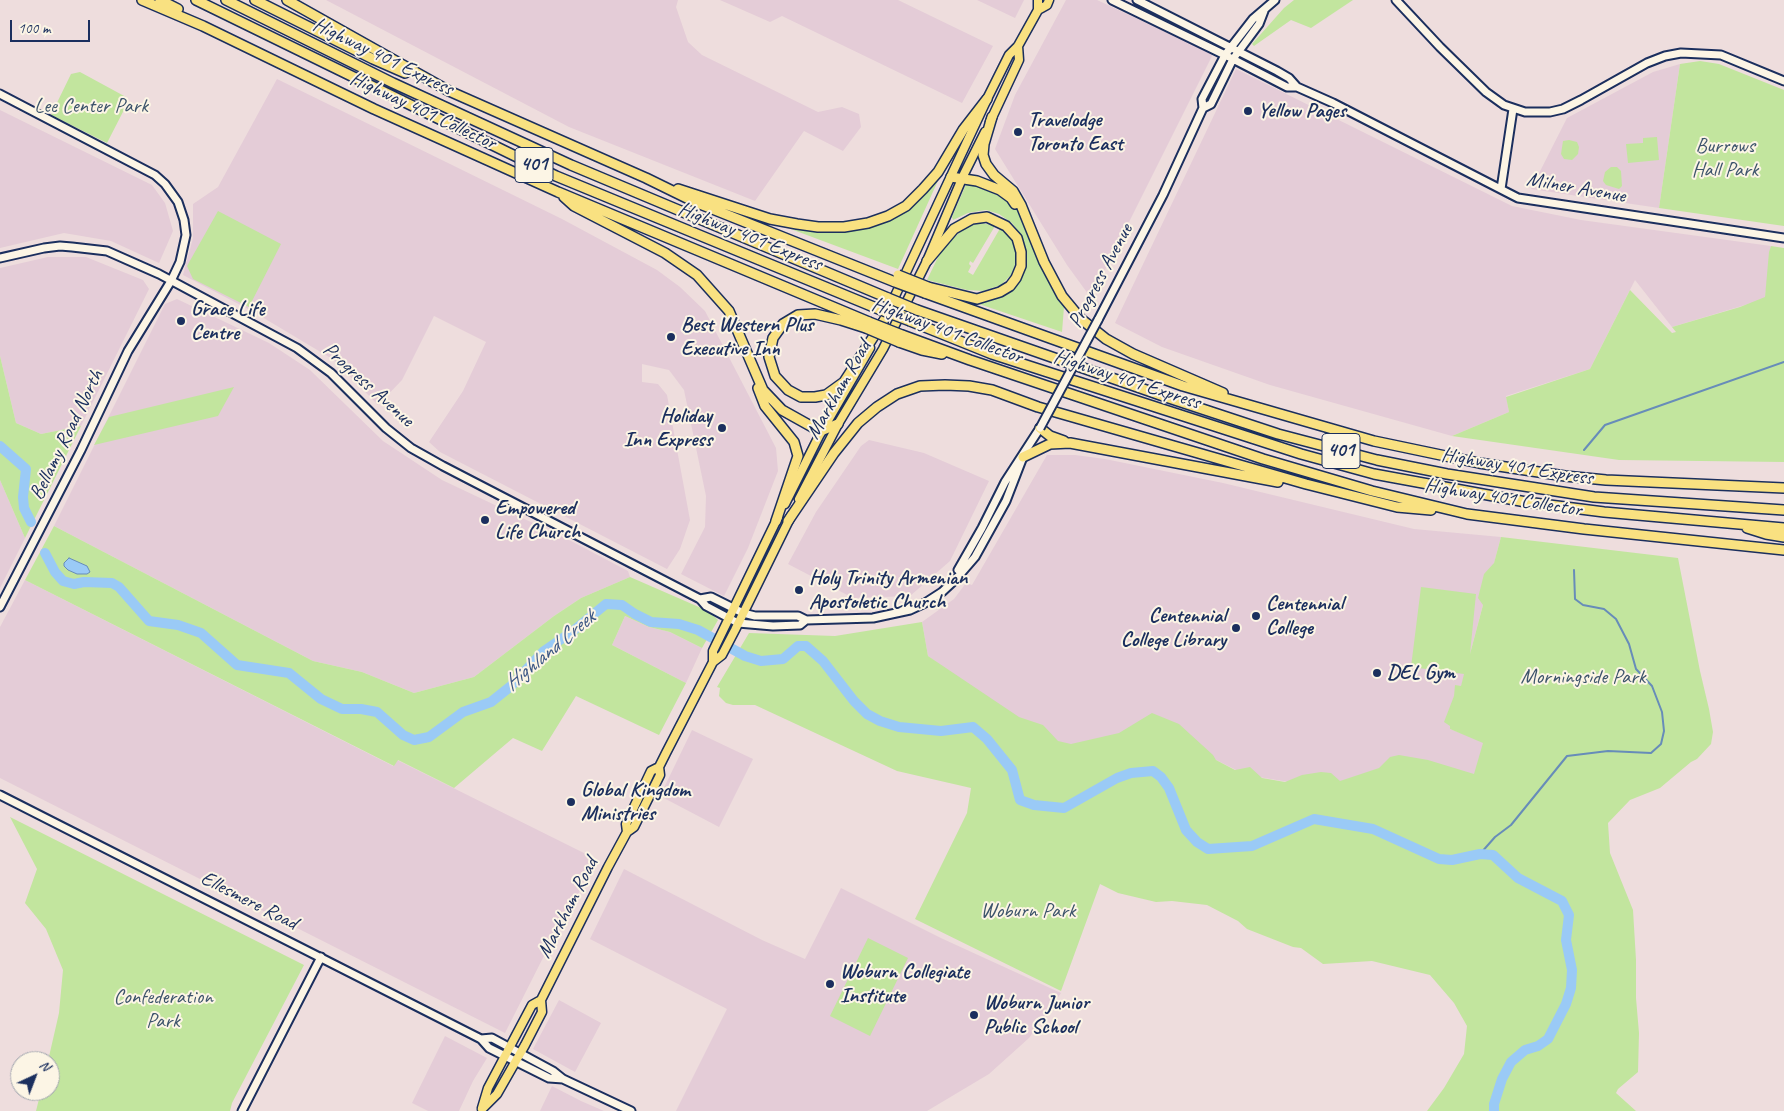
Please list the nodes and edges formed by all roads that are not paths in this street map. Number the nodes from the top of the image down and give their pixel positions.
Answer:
1 (142, 0) edge
2 (160, 0) edge
3 (196, 0) edge
4 (226, 0) edge
5 (254, 0) edge
6 (287, 0) edge
7 (1038, 0) edge
8 (1049, 0) edge
9 (1112, 0) edge
10 (1137, 0) edge
11 (1275, 0) edge
12 (1396, 0) edge
13 (1038, 10) junction
14 (1264, 11) junction
15 (203, 26) junction
16 (1018, 46) junction
17 (1230, 48) junction
18 (1238, 52) junction
19 (1225, 55) junction
20 (1233, 59) junction
21 (1784, 81) edge
22 (1297, 87) junction
23 (449, 91) junction
24 (0, 94) edge
25 (987, 98) junction
26 (1203, 108) junction
27 (1513, 109) junction
28 (992, 117) junction
29 (951, 177) junction
30 (646, 178) junction
31 (962, 179) junction
32 (1501, 189) junction
33 (558, 192) junction
34 (1027, 219) junction
35 (1784, 238) edge
36 (0, 258) edge
37 (927, 261) junction
38 (171, 281) junction
39 (926, 290) junction
40 (883, 322) junction
41 (867, 325) junction
42 (750, 359) junction
43 (1253, 407) junction
44 (838, 424) junction
45 (1040, 428) junction
46 (823, 430) junction
47 (1070, 443) junction
48 (1023, 457) junction
49 (1306, 484) junction
50 (1784, 488) edge
51 (1784, 510) edge
52 (1467, 514) junction
53 (988, 518) junction
54 (776, 521) junction
55 (788, 521) junction
56 (1730, 523) junction
57 (993, 526) junction
58 (1784, 528) edge
59 (1784, 536) edge
60 (1784, 550) edge
61 (964, 567) junction
62 (700, 598) junction
63 (0, 607) edge
64 (734, 609) junction
65 (743, 613) junction
66 (730, 618) junction
67 (806, 620) junction
68 (738, 623) junction
69 (713, 662) junction
70 (0, 795) edge
71 (321, 957) junction
72 (541, 1000) junction
73 (481, 1039) junction
74 (510, 1047) junction
75 (521, 1053) junction
76 (506, 1056) junction
77 (516, 1062) junction
78 (563, 1079) junction
79 (481, 1110) edge
80 (242, 1111) edge
81 (631, 1111) edge

1 - 15 highway, Highway 401 Collector / 401
2 - 15 highway
3 - 56 highway, Highway 401 Express / 401, bridge
4 - 51 highway, Highway 401 Express / 401, bridge
5 - 23 highway
6 - 23 highway, Highway 401 Collector / 401
7 - 13 main road, Markham Road
8 - 13 main road, Markham Road
9 - 19 main road, Milner Avenue
10 - 17 main road, Milner Avenue
11 - 14 main road, Progress Avenue
12 - 27 main road
13 - 16 main road, Markham Road
14 - 17 main road, Progress Avenue
14 - 18 main road, Progress Avenue
15 - 33 highway, Highway 401 Collector / 401
16 - 25 main road, Markham Road
16 - 28 main road, Markham Road
17 - 18 main road, Milner Avenue
17 - 19 main road, Progress Avenue
18 - 20 main road, Progress Avenue
18 - 22 main road, Milner Avenue
19 - 20 main road, Milner Avenue
19 - 26 main road, Progress Avenue
20 - 22 main road, Milner Avenue
20 - 26 main road, Progress Avenue
21 - 27 main road
22 - 32 main road, Milner Avenue
23 - 30 highway, Highway 401 Collector / 401
24 - 38 main road, Bellamy Road North
25 - 29 main road, Markham Road
25 - 30 highway
26 - 45 main road, Progress Avenue, bridge
27 - 32 main road
28 - 31 main road, Markham Road
28 - 34 highway
29 - 31 highway
29 - 40 main road, Markham Road
30 - 39 highway, Highway 401 Collector / 401, bridge
31 - 34 highway
31 - 37 main road, Markham Road
32 - 35 main road, Milner Avenue
33 - 41 highway, Highway 401 Collector / 401
33 - 42 highway
34 - 43 highway
36 - 38 main road, Progress Avenue
37 - 39 highway
37 - 44 main road, Markham Road
38 - 62 main road, Progress Avenue
38 - 63 main road, Bellamy Road North
39 - 43 highway, Highway 401 Collector / 401
40 - 41 highway
40 - 46 main road, Markham Road
41 - 52 highway, Highway 401 Collector / 401, bridge
42 - 46 highway
42 - 54 highway
43 - 50 highway, Highway 401 Collector / 401
44 - 46 highway
44 - 55 main road, Markham Road
45 - 47 highway
45 - 48 main road, Progress Avenue
46 - 54 main road, Markham Road
47 - 48 highway
47 - 49 highway
48 - 53 main road, Progress Avenue
48 - 57 main road, Progress Avenue
49 - 52 highway
49 - 55 highway
52 - 60 highway, Highway 401 Collector / 401
53 - 57 main road
53 - 61 main road, Progress Avenue
54 - 64 main road, Markham Road
55 - 65 main road, Markham Road
56 - 58 highway, Highway 401 Express / 401
56 - 59 highway
57 - 61 main road, Progress Avenue
61 - 67 main road, Progress Avenue
62 - 64 main road, Progress Avenue
62 - 66 main road, Progress Avenue
64 - 65 main road, Progress Avenue
64 - 66 main road, Markham Road
65 - 67 main road, Progress Avenue
65 - 68 main road, Markham Road
66 - 68 main road, Progress Avenue
66 - 69 main road, Markham Road
67 - 68 main road, Progress Avenue
68 - 69 main road, Markham Road
69 - 72 main road, Markham Road
70 - 71 main road, Ellesmere Road
71 - 73 main road, Ellesmere Road
71 - 80 main road
72 - 74 main road, Markham Road
72 - 75 main road, Markham Road
73 - 74 main road, Ellesmere Road
73 - 76 main road, Ellesmere Road
74 - 75 main road, Ellesmere Road
74 - 76 main road, Markham Road
75 - 77 main road, Markham Road
75 - 78 main road, Ellesmere Road
76 - 77 main road, Ellesmere Road
76 - 79 main road, Markham Road
77 - 78 main road, Ellesmere Road
77 - 79 main road, Markham Road
78 - 81 main road, Ellesmere Road

